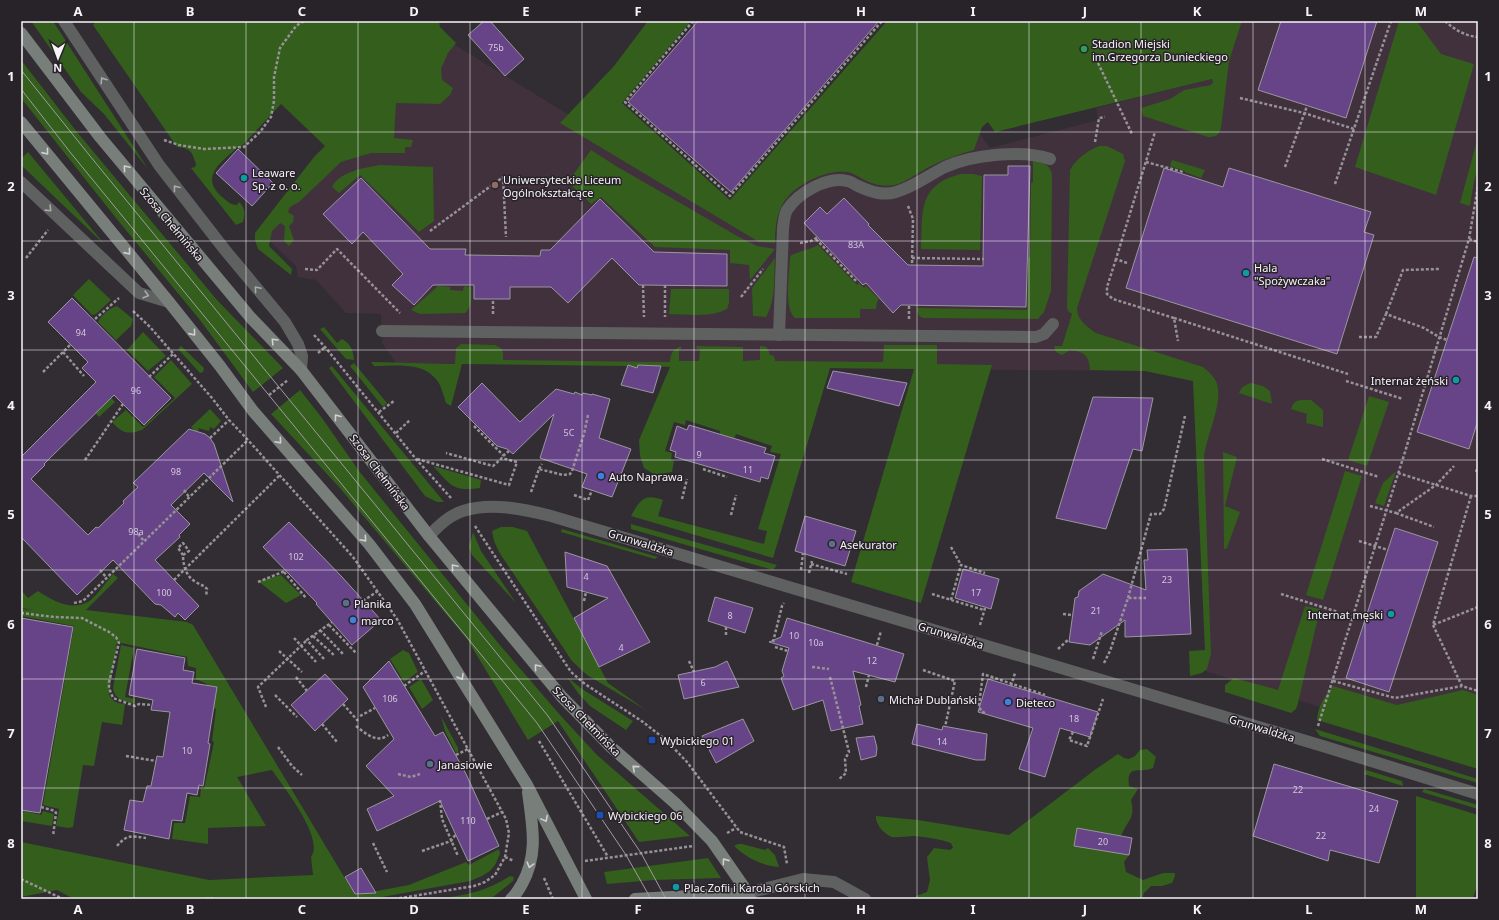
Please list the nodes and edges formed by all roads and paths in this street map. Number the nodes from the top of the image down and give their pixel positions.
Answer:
1 (64, 21) edge
2 (304, 21) edge
3 (693, 21) edge
4 (882, 21) edge
5 (1391, 21) edge
6 (1445, 21) edge
7 (21, 33) edge
8 (1478, 37) edge
9 (1098, 63) dead end
10 (1240, 98) dead end
11 (1307, 106) dead end
12 (1304, 113) junction
13 (1105, 117) dead end
14 (21, 122) edge
15 (1354, 129) junction
16 (1155, 132) dead end
17 (1132, 134) dead end
18 (1094, 142) dead end
19 (166, 145) dead end
20 (1050, 159) dead end
21 (1146, 162) junction
22 (1285, 167) dead end
23 (1183, 172) dead end
24 (21, 182) edge
25 (1336, 184) dead end
26 (1478, 186) edge
27 (899, 191) junction
28 (43, 225) dead end
29 (48, 230) junction
30 (430, 231) dead end
31 (53, 235) dead end
32 (506, 237) dead end
33 (816, 238) dead end
34 (1469, 239) junction
35 (1478, 242) edge
36 (26, 258) dead end
37 (912, 258) junction
38 (984, 259) dead end
39 (1116, 259) junction
40 (1127, 263) dead end
41 (912, 265) dead end
42 (305, 269) dead end
43 (1439, 269) dead end
44 (857, 282) dead end
45 (643, 285) dead end
46 (664, 285) dead end
47 (493, 299) dead end
48 (124, 302) dead end
49 (169, 302) junction
50 (909, 304) dead end
51 (130, 308) dead end
52 (401, 314) dead end
53 (1386, 314) junction
54 (1174, 318) junction
55 (95, 319) dead end
56 (493, 320) dead end
57 (644, 320) dead end
58 (665, 321) dead end
59 (908, 323) dead end
60 (1053, 324) dead end
61 (309, 329) dead end
62 (382, 331) dead end
63 (779, 335) junction
64 (1439, 337) junction
65 (1359, 338) dead end
66 (1447, 340) dead end
67 (1178, 341) dead end
68 (70, 345) dead end
69 (325, 347) junction
70 (63, 352) junction
71 (173, 354) junction
72 (317, 354) dead end
73 (301, 370) junction
74 (43, 372) dead end
75 (1348, 374) dead end
76 (84, 376) dead end
77 (150, 377) dead end
78 (290, 379) dead end
79 (1346, 381) dead end
80 (269, 396) dead end
81 (1403, 399) dead end
82 (394, 401) dead end
83 (123, 404) dead end
84 (379, 412) junction
85 (588, 415) dead end
86 (1185, 416) dead end
87 (229, 420) junction
88 (410, 420) dead end
89 (474, 426) dead end
90 (396, 433) junction
91 (210, 438) dead end
92 (248, 440) junction
93 (509, 451) dead end
94 (446, 452) dead end
95 (503, 457) junction
96 (416, 459) junction
97 (1322, 459) dead end
98 (85, 460) dead end
99 (542, 464) dead end
100 (1454, 466) dead end
101 (1478, 467) edge
102 (539, 468) junction
103 (703, 470) dead end
104 (1476, 472) dead end
105 (1398, 473) junction
106 (280, 475) junction
107 (727, 477) dead end
108 (1379, 477) dead end
109 (687, 479) dead end
110 (1436, 485) junction
111 (184, 490) dead end
112 (592, 490) dead end
113 (531, 492) dead end
114 (574, 495) dead end
115 (736, 495) dead end
116 (1471, 496) junction
117 (1478, 496) edge
118 (189, 497) junction
119 (682, 499) dead end
120 (1370, 506) dead end
121 (1386, 510) junction
122 (463, 511) junction
123 (1396, 513) junction
124 (731, 515) dead end
125 (1434, 527) dead end
126 (138, 534) dead end
127 (429, 536) junction
128 (144, 540) junction
129 (1359, 541) dead end
130 (951, 547) dead end
131 (1375, 547) junction
132 (1388, 550) dead end
133 (803, 553) dead end
134 (183, 555) junction
135 (961, 565) junction
136 (100, 570) dead end
137 (185, 570) junction
138 (801, 570) dead end
139 (809, 572) dead end
140 (985, 572) dead end
141 (847, 574) dead end
142 (106, 577) junction
143 (174, 580) dead end
144 (258, 582) dead end
145 (378, 591) junction
146 (586, 592) dead end
147 (932, 594) dead end
148 (1282, 594) dead end
149 (206, 596) dead end
150 (306, 598) dead end
151 (1128, 598) junction
152 (1146, 598) dead end
153 (951, 600) junction
154 (363, 601) dead end
155 (584, 601) dead end
156 (74, 604) dead end
157 (782, 606) dead end
158 (1478, 607) edge
159 (1338, 612) dead end
160 (21, 613) edge
161 (1063, 614) dead end
162 (1072, 615) dead end
163 (332, 622) dead end
164 (329, 624) junction
165 (1433, 624) junction
166 (980, 625) dead end
167 (726, 627) dead end
168 (320, 630) junction
169 (1102, 631) dead end
170 (726, 635) dead end
171 (313, 636) junction
172 (879, 636) dead end
173 (294, 638) dead end
174 (1069, 639) dead end
175 (307, 640) junction
176 (773, 642) dead end
177 (876, 645) dead end
178 (301, 646) junction
179 (774, 647) dead end
180 (1057, 650) dead end
181 (279, 651) dead end
182 (788, 651) dead end
183 (356, 652) dead end
184 (343, 654) dead end
185 (335, 656) dead end
186 (288, 659) junction
187 (324, 659) dead end
188 (1093, 660) dead end
189 (689, 661) dead end
190 (316, 662) dead end
191 (1104, 663) dead end
192 (812, 667) dead end
193 (829, 669) dead end
194 (924, 670) dead end
195 (425, 671) junction
196 (302, 672) dead end
197 (694, 672) dead end
198 (869, 676) dead end
199 (1014, 676) dead end
200 (296, 677) dead end
201 (830, 677) dead end
202 (1332, 681) junction
203 (1011, 684) junction
204 (404, 686) dead end
205 (1462, 686) junction
206 (866, 688) dead end
207 (307, 691) dead end
208 (1478, 691) edge
209 (275, 695) dead end
210 (1045, 695) dead end
211 (1104, 698) dead end
212 (343, 704) dead end
213 (152, 705) dead end
214 (266, 707) dead end
215 (375, 708) dead end
216 (985, 713) dead end
217 (360, 716) dead end
218 (297, 717) dead end
219 (358, 721) dead end
220 (322, 724) dead end
221 (356, 726) dead end
222 (945, 727) dead end
223 (1318, 727) dead end
224 (1074, 732) dead end
225 (388, 735) dead end
226 (539, 741) dead end
227 (337, 742) dead end
228 (278, 747) dead end
229 (468, 749) junction
230 (126, 756) dead end
231 (456, 756) dead end
232 (156, 761) dead end
233 (398, 774) dead end
234 (420, 774) dead end
235 (302, 775) dead end
236 (838, 780) dead end
237 (527, 785) junction
238 (1478, 794) edge
239 (440, 800) dead end
240 (41, 808) dead end
241 (502, 812) junction
242 (487, 819) dead end
243 (736, 828) junction
244 (456, 834) dead end
245 (53, 836) dead end
246 (146, 838) dead end
247 (451, 841) junction
248 (712, 842) junction
249 (373, 843) dead end
250 (117, 846) dead end
251 (422, 851) dead end
252 (458, 856) dead end
253 (608, 857) junction
254 (569, 865) junction
255 (387, 872) dead end
256 (21, 879) edge
257 (793, 881) junction
258 (749, 896) edge
259 (212, 898) dead end
260 (63, 899) edge
261 (206, 899) edge
262 (395, 899) edge
263 (512, 899) edge
264 (553, 899) edge
265 (586, 899) edge
266 (635, 899) edge
267 (865, 899) edge

73 -> 1 street
2 - 19 path
3 - 4 path
5 - 15 path
6 - 8 path
73 -> 7 main road, Szosa Chełmińska
9 - 17 path
10 - 12 path
11 - 12 path
12 - 15 path
12 - 22 path
13 - 18 path
14 -> 49 main road
15 - 25 path
16 - 21 path
20 - 27 street
21 - 23 path
21 - 39 path
24 -> 49 street
26 - 34 path
27 - 37 path
27 - 63 street
28 - 29 path
29 - 31 path
29 - 36 path
30 - 32 path
33 - 44 path
34 - 35 path
34 - 64 path
37 - 38 path
37 - 41 path
39 - 40 path
39 - 54 path
42 - 52 path
43 - 53 path
45 - 57 path
46 - 58 path
47 - 56 path
48 - 55 path
49 -> 237 main road
50 - 59 path
51 - 71 path
53 - 64 path
53 - 65 path
54 - 67 path
54 - 75 path
60 - 63 street
61 - 69 path
62 - 63 street
64 - 66 path
64 - 105 path
68 - 70 path
69 - 72 path
69 - 84 path
70 - 74 path
70 - 76 path
71 - 77 path
71 - 87 path
127 -> 73 main road, Szosa Chełmińska
78 - 80 path
79 - 81 path
82 - 84 path
83 - 98 path
84 - 90 path
85 - 102 path
86 - 151 path
87 - 91 path
87 - 92 path
88 - 90 path
89 - 95 path
90 - 96 path
92 - 106 path
92 - 118 path
93 - 95 path
94 - 95 path
95 - 96 path
96 - 122 path
97 - 108 path
99 - 102 path
100 - 110 path
101 - 104 path
102 - 113 path
103 - 107 path
105 - 110 path
105 - 121 path
106 - 137 path
106 - 145 path
109 - 119 path
110 - 116 path
110 - 123 path
111 - 118 path
112 - 114 path
115 - 124 path
116 - 117 path
116 - 165 path
118 - 128 path
120 - 121 path
121 - 123 path
121 - 131 path
122 - 127 street, Grunwaldzka
122 - 238 street, Grunwaldzka
122 - 243 path
123 - 125 path
126 - 128 path
248 -> 127 main road, Szosa Chełmińska
128 - 142 path
129 - 131 path
130 - 135 path
131 - 132 path
131 - 202 path
133 - 138 path
134 - 134 path
134 - 137 path
135 - 140 path
135 - 153 path
136 - 142 path
137 - 143 path
137 - 149 path
139 - 141 path
142 - 156 path
144 - 150 path
145 - 154 path
145 - 195 path
146 - 155 path
147 - 153 path
148 - 159 path
151 - 152 path
151 - 191 path
153 - 166 path
157 - 176 path
158 - 165 path
160 - 213 path
161 - 162 path
163 - 164 path
164 - 168 path
164 - 183 path
165 - 205 path
167 - 170 path
168 - 171 path
168 - 184 path
169 - 188 path
171 - 175 path
171 - 185 path
172 - 177 path
173 - 178 path
174 - 180 path
175 - 178 path
175 - 187 path
178 - 186 path
178 - 190 path
179 - 182 path
181 - 186 path
186 - 196 path
186 - 214 path
189 - 197 path
192 - 193 path
194 - 222 path
195 - 204 path
195 - 229 path
198 - 206 path
199 - 203 path
200 - 207 path
201 - 236 path
202 - 205 path
202 - 223 path
203 - 210 path
203 - 216 path
205 - 208 path
209 - 218 path
211 - 224 path
212 - 219 path
215 - 217 path
220 - 227 path
221 - 225 path
226 - 253 path
228 - 235 path
229 - 231 path
229 - 241 path
230 - 232 path
233 - 234 path
237 -> 254 main road
237 -> 263 main road
239 - 247 path
240 - 245 path
241 - 242 path
241 - 262 path
243 - 248 path
243 - 257 path
244 - 247 path
246 - 250 path
247 - 251 path
247 - 252 path
248 - 253 path
258 -> 248 main road, Szosa Chełmińska
249 - 255 path
253 - 254 path
254 - 264 path
254 - 265 main road
256 - 260 path
257 - 258 street
257 - 267 street
258 - 266 main road
259 - 261 path

